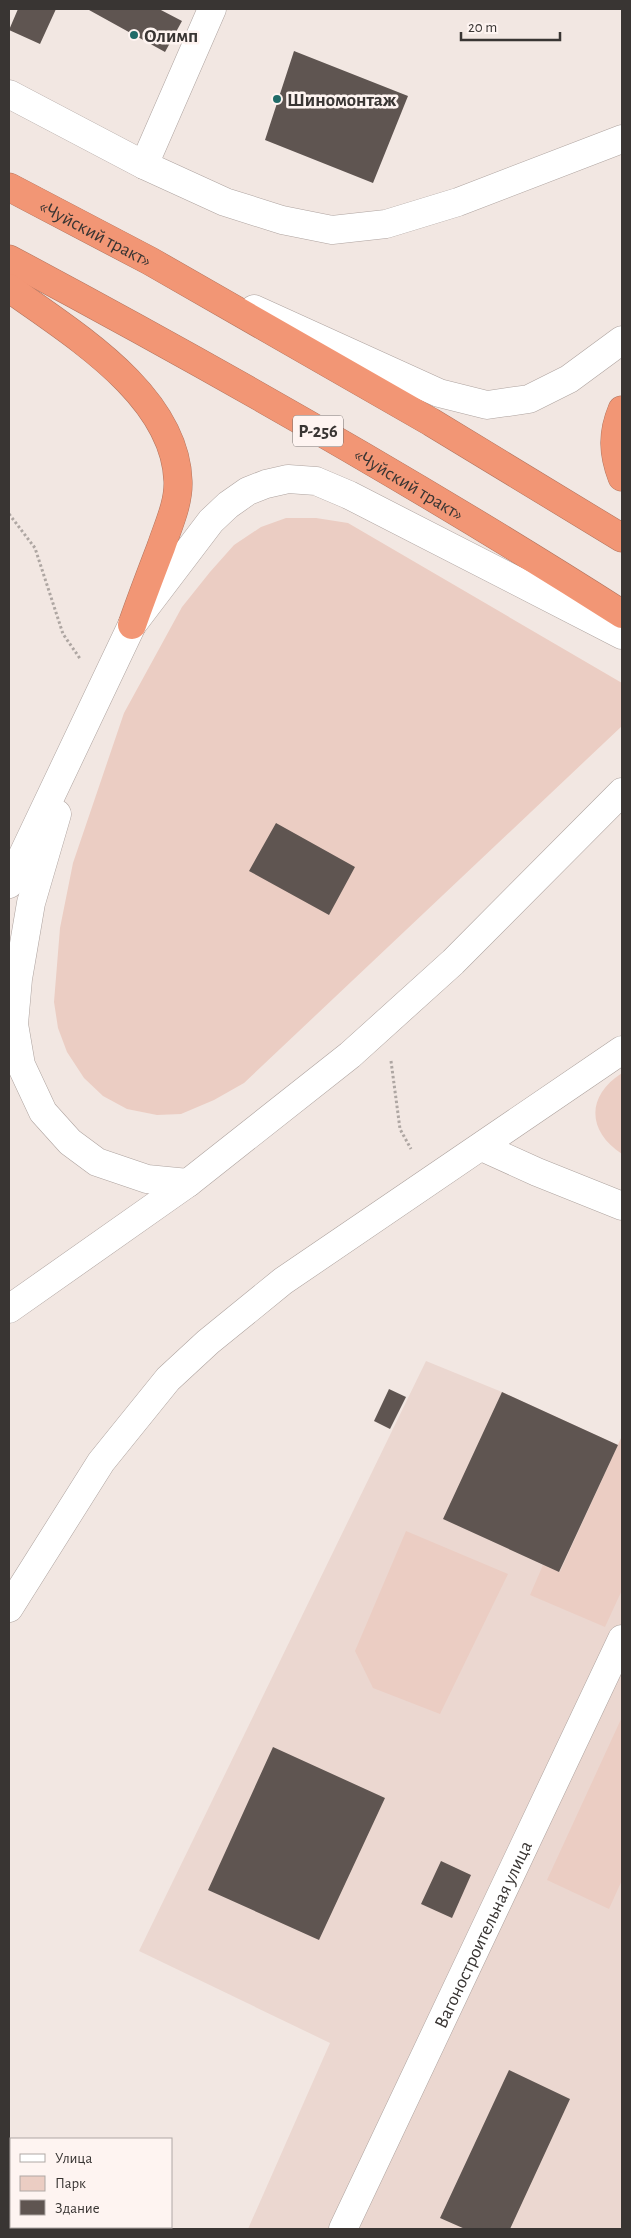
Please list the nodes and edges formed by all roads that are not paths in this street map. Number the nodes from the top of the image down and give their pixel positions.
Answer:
1 (212, 9) edge
2 (9, 94) edge
3 (622, 139) edge
4 (144, 165) junction
5 (9, 186) edge
6 (9, 259) edge
7 (150, 261) junction
8 (9, 288) edge
9 (622, 340) edge
10 (622, 410) edge
11 (622, 477) edge
12 (622, 538) edge
13 (622, 614) edge
14 (132, 625) junction
15 (622, 635) edge
16 (80, 733) junction
17 (618, 796) edge
18 (9, 884) edge
19 (622, 1050) edge
20 (482, 1148) junction
21 (188, 1183) junction
22 (622, 1206) edge
23 (9, 1309) edge
24 (9, 1608) edge
25 (622, 1639) edge
26 (343, 2229) edge

1 - 4 street
2 - 4 street
3 - 4 street
5 - 7 highway, «Чуйский тракт»
6 - 13 highway, «Чуйский тракт» / Р-256
7 - 9 street
7 - 12 highway, «Чуйский тракт»
8 - 14 highway
10 - 11 highway
14 - 15 street
14 - 16 street
16 - 18 street
16 - 21 street
17 - 21 street
19 - 20 street
20 - 22 street
20 - 24 street
21 - 23 street
25 - 26 street, Вагоностроительная улица

